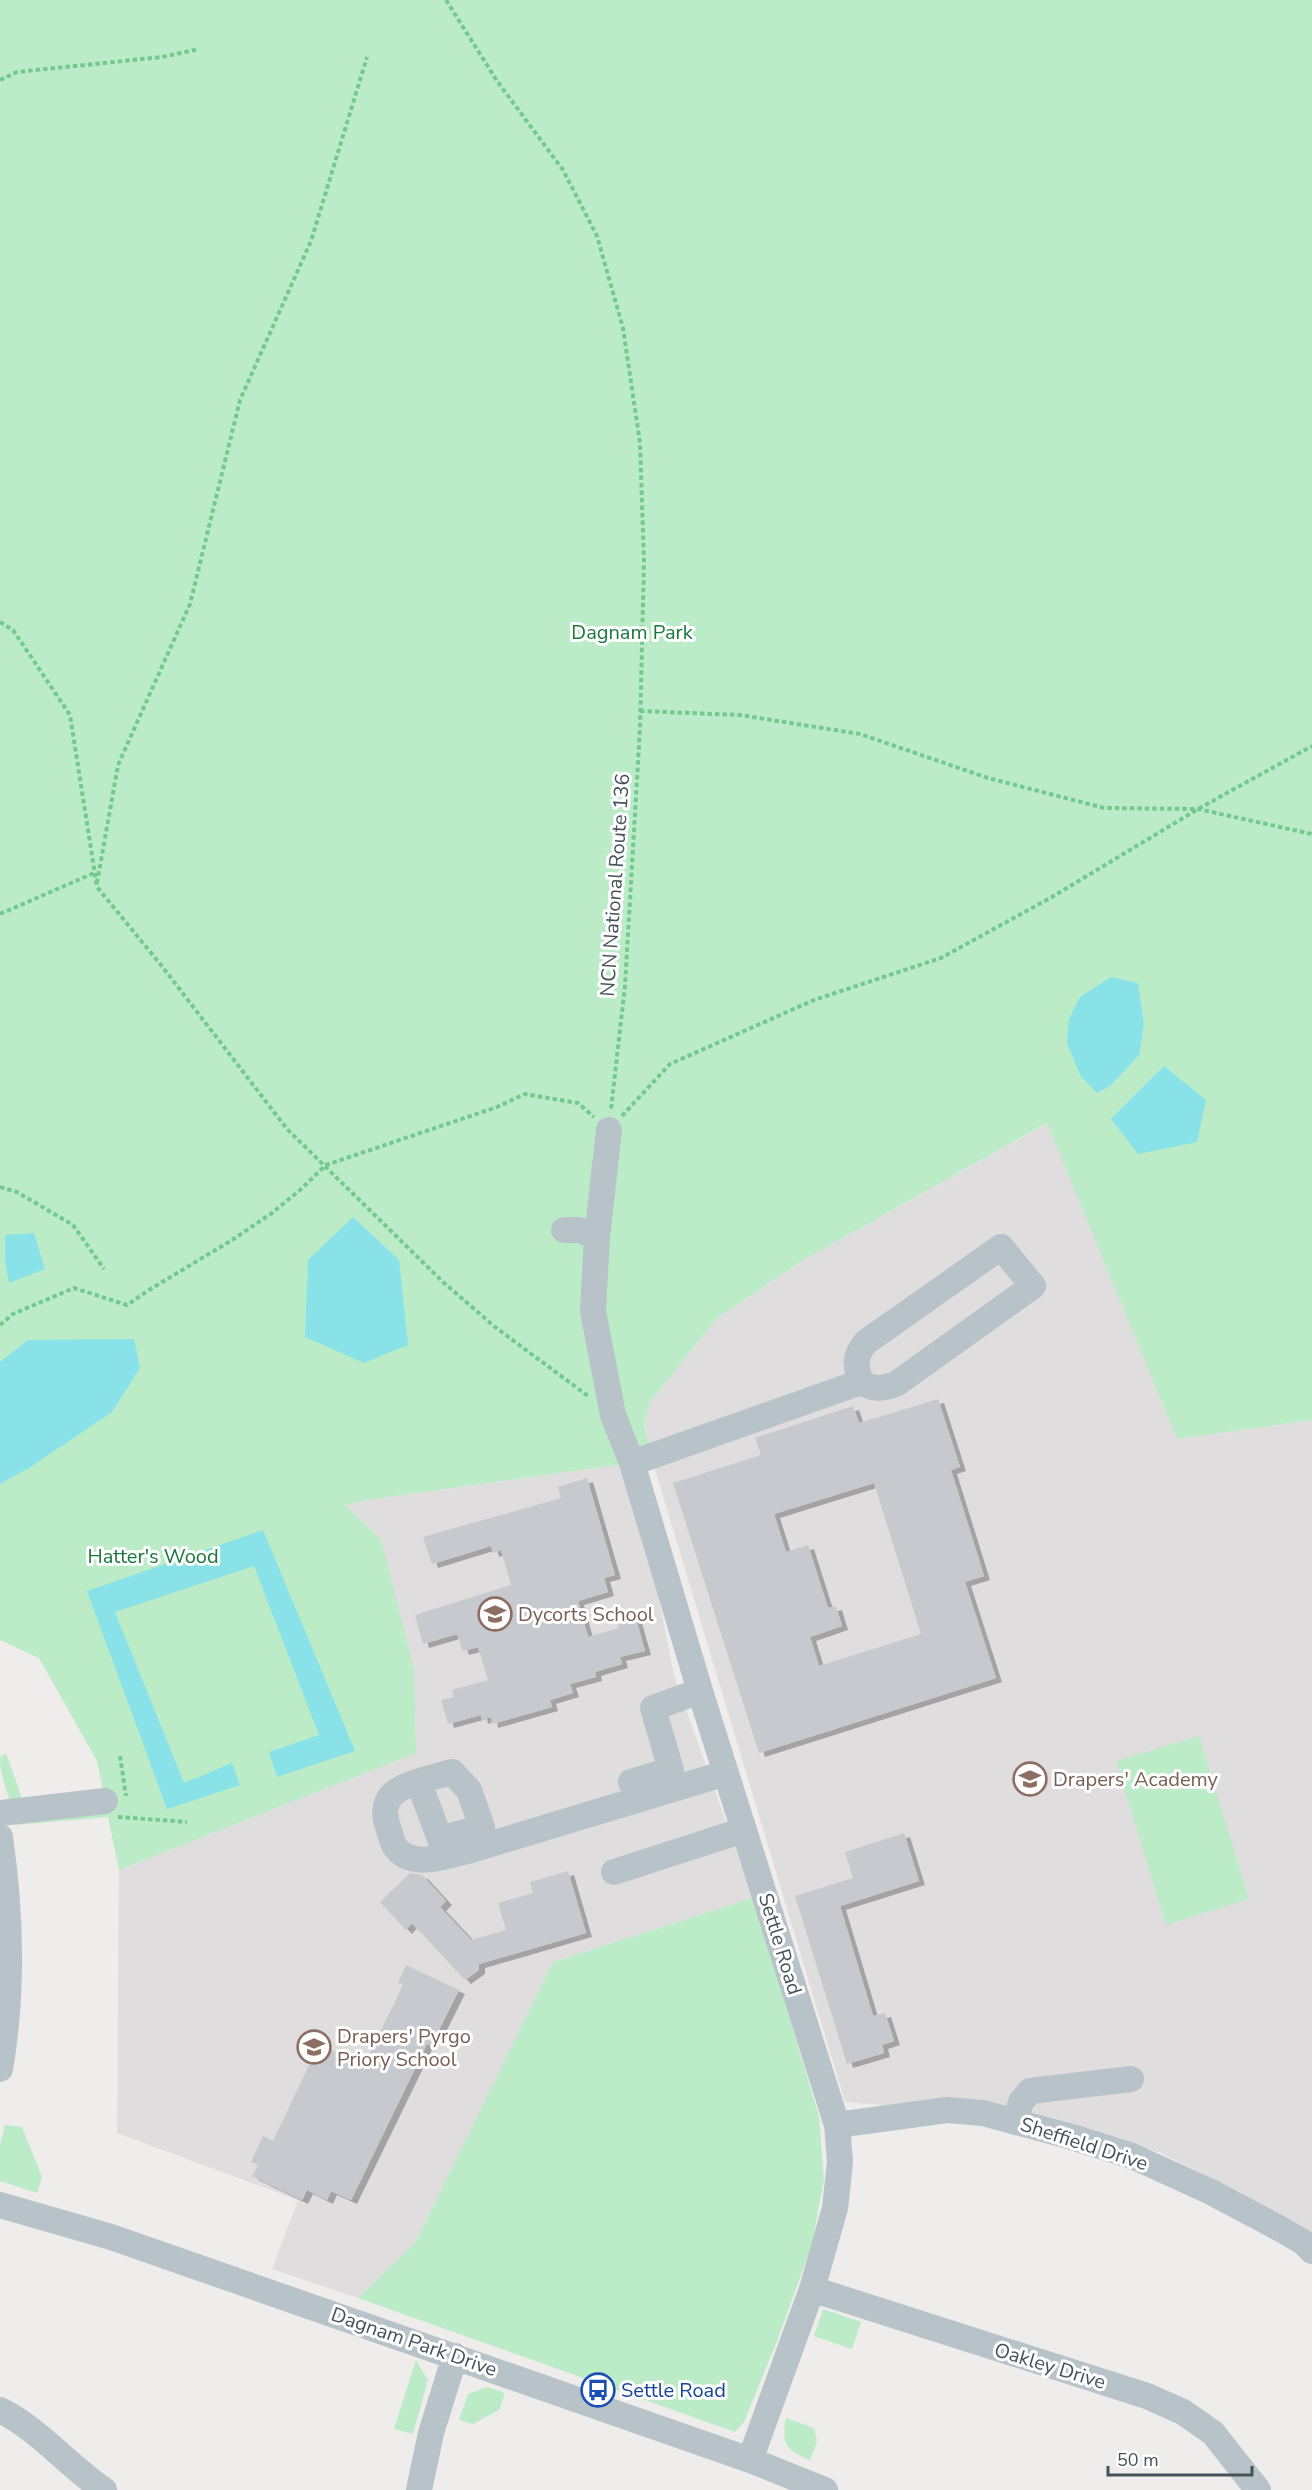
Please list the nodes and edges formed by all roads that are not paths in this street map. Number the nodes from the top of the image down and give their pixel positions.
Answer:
1 (609, 1130) road end
2 (564, 1230) dead end
3 (597, 1237) junction
4 (861, 1382) junction
5 (632, 1463) junction
6 (700, 1691) junction
7 (726, 1773) junction
8 (631, 1782) dead end
9 (418, 1783) junction
10 (107, 1809) road end
11 (0, 1813) edge
12 (744, 1830) junction
13 (0, 1837) edge
14 (615, 1872) dead end
15 (0, 2069) edge
16 (1131, 2079) dead end
17 (1015, 2122) junction
18 (837, 2126) junction
19 (0, 2205) edge
20 (1312, 2251) edge
21 (812, 2289) junction
22 (455, 2356) junction
23 (0, 2410) edge
24 (750, 2460) junction
25 (104, 2490) edge
26 (419, 2490) edge
27 (825, 2490) edge
28 (1258, 2490) edge

1 - 3 street, Settle Road
2 - 3 street
3 - 5 street, Settle Road
4 - 4 street
4 - 5 street
5 - 6 street, Settle Road
6 - 7 street, Settle Road
6 - 8 street
7 - 9 street
7 - 12 street, Settle Road
9 - 9 street
10 - 11 street
12 - 14 street
12 - 18 street, Settle Road
13 - 15 street
16 - 17 street
17 - 18 street, Sheffield Drive
17 - 20 street, Sheffield Drive
18 - 21 street, Settle Road
19 - 22 street, Dagnam Park Drive
21 - 24 street, Settle Road
21 - 28 street, Oakley Drive
22 - 24 street, Dagnam Park Drive
22 - 26 street
23 - 25 street
24 - 27 street, Dagnam Park Drive

